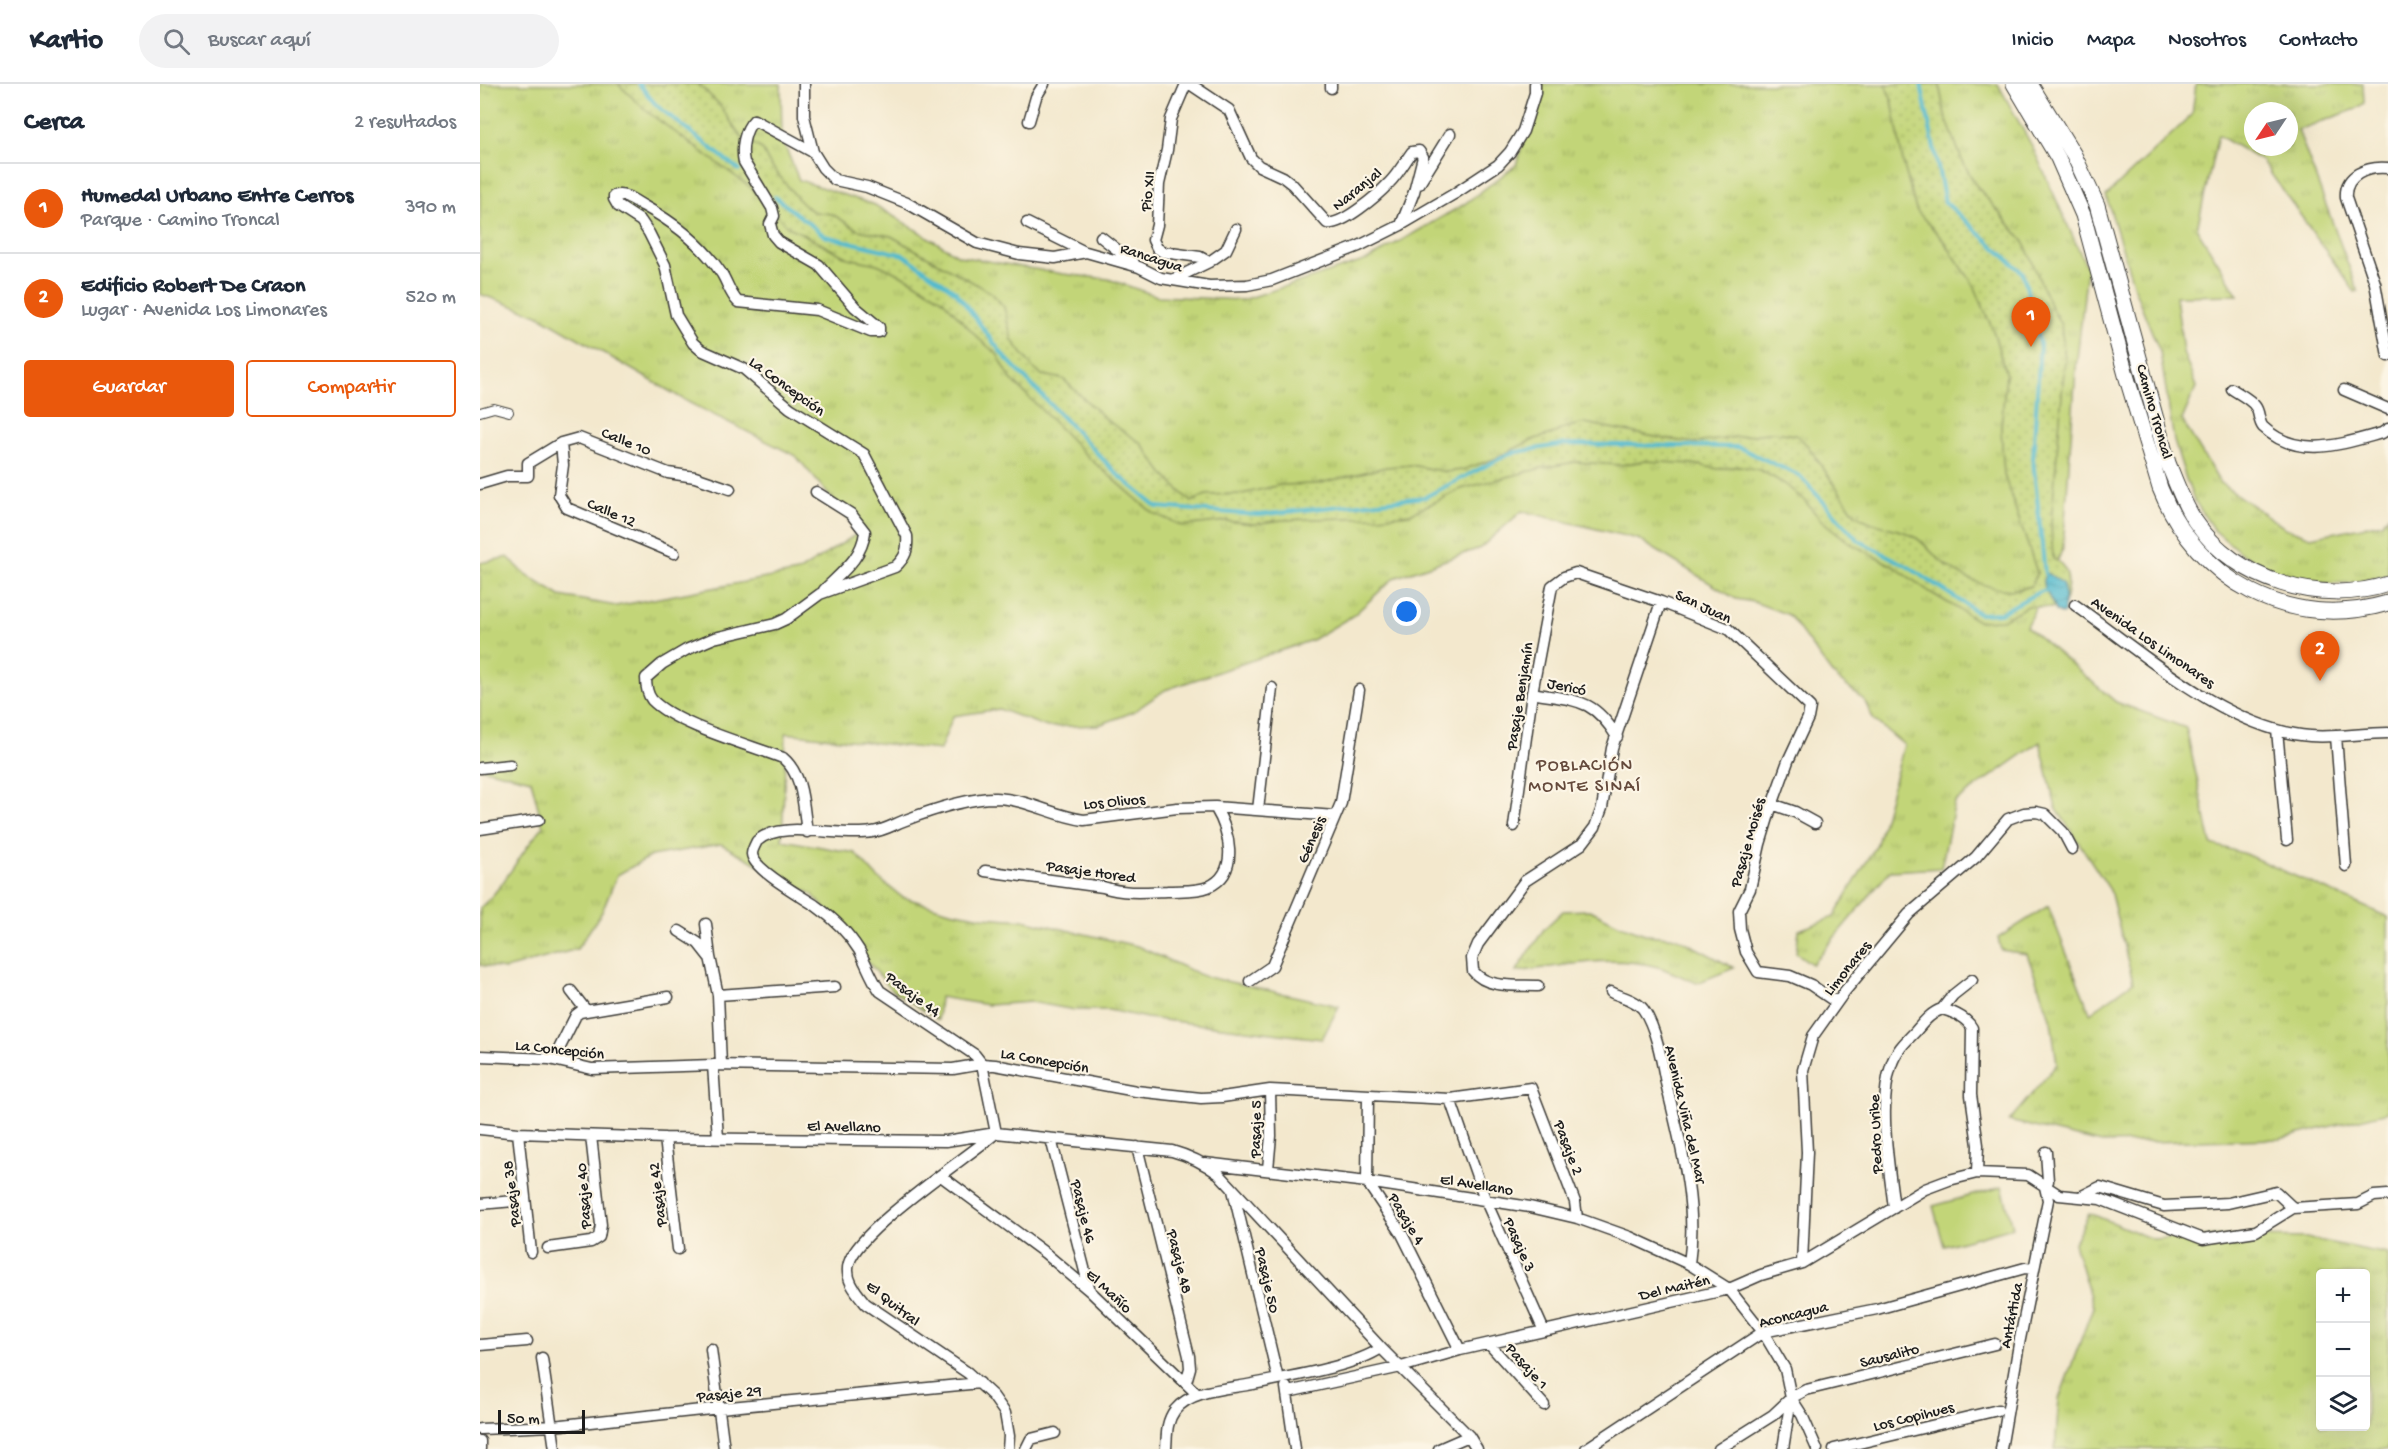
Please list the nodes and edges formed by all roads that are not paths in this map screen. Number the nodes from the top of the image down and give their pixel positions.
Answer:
1 (804, 84) edge
2 (1044, 84) edge
3 (1188, 84) edge
4 (1526, 84) edge
5 (2014, 84) edge
6 (2030, 84) edge
7 (1535, 89) edge
8 (1029, 121) dead end
9 (1450, 134) dead end
10 (813, 152) junction
11 (2388, 168) edge
12 (1414, 192) junction
13 (1027, 223) dead end
14 (1401, 225) junction
15 (1236, 229) dead end
16 (1101, 237) dead end
17 (1086, 252) junction
18 (1209, 262) junction
19 (1139, 267) junction
20 (1172, 280) junction
21 (2388, 357) edge
22 (2232, 389) dead end
23 (2344, 390) dead end
24 (2388, 409) edge
25 (480, 412) edge
26 (509, 412) dead end
27 (2388, 429) edge
28 (561, 443) junction
29 (480, 484) edge
30 (730, 489) dead end
31 (816, 492) dead end
32 (674, 553) dead end
33 (1564, 577) joint
34 (2388, 584) edge
35 (820, 594) junction
36 (1661, 602) junction
37 (2388, 603) edge
38 (2075, 604) dead end
39 (1272, 688) dead end
40 (1359, 690) dead end
41 (1532, 693) junction
42 (1810, 707) joint
43 (2277, 730) junction
44 (2388, 733) edge
45 (2336, 736) junction
46 (1617, 738) junction
47 (510, 765) dead end
48 (480, 768) edge
49 (1772, 804) junction
50 (1215, 807) junction
51 (1258, 810) junction
52 (1335, 816) junction
53 (539, 820) dead end
54 (1815, 824) dead end
55 (1514, 826) dead end
56 (480, 829) edge
57 (807, 832) junction
58 (2287, 840) dead end
59 (2072, 849) dead end
60 (2346, 866) dead end
61 (985, 871) dead end
62 (706, 924) dead end
63 (679, 931) dead end
64 (710, 957) junction
65 (1972, 980) dead end
66 (1250, 981) dead end
67 (1538, 986) dead end
68 (835, 987) dead end
69 (571, 990) dead end
70 (1611, 992) dead end
71 (718, 995) junction
72 (668, 997) dead end
73 (1836, 1002) junction
74 (1942, 1008) junction
75 (585, 1009) junction
76 (480, 1056) edge
77 (549, 1059) junction
78 (982, 1064) junction
79 (717, 1065) junction
80 (1531, 1088) joint
81 (1270, 1090) junction
82 (1368, 1095) junction
83 (1450, 1099) junction
84 (480, 1129) edge
85 (518, 1133) junction
86 (996, 1133) junction
87 (591, 1136) junction
88 (665, 1138) junction
89 (718, 1138) junction
90 (1051, 1139) junction
91 (1137, 1147) junction
92 (2046, 1152) dead end
93 (1204, 1163) junction
94 (1268, 1169) junction
95 (1977, 1173) junction
96 (941, 1176) junction
97 (1367, 1182) junction
98 (1232, 1187) junction
99 (2045, 1187) junction
100 (2388, 1195) edge
101 (2079, 1197) junction
102 (1485, 1199) junction
103 (525, 1200) junction
104 (480, 1204) edge
105 (1893, 1208) junction
106 (2293, 1208) junction
107 (1577, 1218) junction
108 (548, 1248) dead end
109 (678, 1249) dead end
110 (531, 1252) dead end
111 (1802, 1263) junction
112 (1689, 1264) junction
113 (2033, 1269) junction
114 (1729, 1289) junction
115 (1090, 1291) junction
116 (1544, 1331) junction
117 (1763, 1332) junction
118 (526, 1341) dead end
119 (1489, 1344) junction
120 (1995, 1344) dead end
121 (480, 1345) edge
122 (1381, 1348) junction
123 (711, 1349) dead end
124 (1460, 1350) junction
125 (542, 1358) dead end
126 (1401, 1367) junction
127 (1281, 1378) junction
128 (1186, 1382) junction
129 (980, 1383) junction
130 (1288, 1392) junction
131 (1197, 1394) junction
132 (1791, 1398) junction
133 (1544, 1406) dead end
134 (720, 1408) junction
135 (1998, 1410) dead end
136 (553, 1426) junction
137 (480, 1430) edge
138 (1055, 1433) dead end
139 (1469, 1436) junction
140 (480, 1441) edge
141 (480, 1449) edge
142 (555, 1449) edge
143 (724, 1449) edge
144 (1008, 1449) edge
145 (1026, 1449) edge
146 (1166, 1449) edge
147 (1295, 1449) edge
148 (1439, 1449) edge
149 (1477, 1449) edge
150 (1586, 1449) edge
151 (1719, 1449) edge
152 (1783, 1449) edge
153 (1817, 1449) edge
154 (1834, 1449) edge
155 (2001, 1449) edge

1 - 10 street, Rancagua
2 - 8 street
3 - 12 street, Naranjal
3 - 18 street, Pio XII
4 - 7 street
5 - 37 main road, Camino Troncal
6 - 34 main road, Camino Troncal
7 - 14 street, Rancagua
9 - 12 street, Naranjal
10 - 17 street, Rancagua
10 - 35 street, La Concepción
11 - 21 street
12 - 14 street, Naranjal
13 - 17 street
14 - 20 street, Rancagua
15 - 18 street
16 - 19 street
17 - 19 street, Rancagua
18 - 20 street
19 - 20 street, Rancagua
22 - 27 street
23 - 24 street
25 - 26 street
28 - 29 street, Calle 10
28 - 30 street, Calle 10
28 - 32 street, Calle 12
31 - 35 street
33 - 36 street, San Juan
33 - 41 street, Pasaje Benjamín
35 - 57 street, La Concepción
36 - 42 street, San Juan
36 - 46 street
38 - 43 street, Avenida Los Limonares
39 - 51 street
40 - 52 street, Génesis
41 - 46 street, Jericó
41 - 55 street, Pasaje Benjamín
42 - 49 street, Pasaje Moisés
43 - 45 street, Avenida Los Limonares
43 - 58 street
44 - 45 street, Avenida Los Limonares
45 - 60 street
46 - 67 street
47 - 48 street
49 - 54 street
49 - 73 street, Pasaje Moisés
50 - 51 street, Los Olivos
50 - 57 street, Los Olivos
50 - 61 street, Pasaje Hored
51 - 52 street, Los Olivos
52 - 66 street, Génesis
53 - 56 street
57 - 78 street, Pasaje 44
59 - 73 street, Limonares
62 - 64 street
63 - 64 street
64 - 71 street
65 - 74 street, Pedro Uribe
68 - 71 street
69 - 75 street
70 - 112 street, Avenida Viña del Mar
71 - 79 street
72 - 75 street
73 - 111 street, Limonares
74 - 95 street
74 - 105 street, Pedro Uribe
75 - 77 street
76 - 77 street, La Concepción
77 - 79 street, La Concepción
78 - 79 street, La Concepción
78 - 81 street, La Concepción
78 - 86 street
79 - 89 street
80 - 83 street, La Concepción
80 - 107 street, Pasaje 2
81 - 82 street, La Concepción
81 - 94 street, Pasaje 5
82 - 83 street, La Concepción
82 - 97 street
83 - 102 street, Pasaje 3
84 - 85 street, El Avellano
85 - 87 street, El Avellano
85 - 103 street, Pasaje 38
86 - 89 street, El Avellano
86 - 90 street, El Avellano
86 - 96 street, El Quitral
87 - 88 street, El Avellano
87 - 108 street, Pasaje 40
88 - 89 street, El Avellano
88 - 109 street, Pasaje 42
90 - 91 street, El Avellano
90 - 115 street, Pasaje 46
91 - 93 street, El Avellano
91 - 128 street, Pasaje 48
92 - 99 street, Antártida
93 - 94 street, El Avellano
93 - 98 street, El Avellano
94 - 97 street, El Avellano
95 - 99 street, Del Maitén
95 - 105 street, Del Maitén
96 - 115 street, El Mañío
96 - 129 street, El Quitral
97 - 102 street, El Avellano
97 - 124 street, Pasaje 4
98 - 122 street, El Avellano
98 - 127 street, Pasaje 50
99 - 101 street, Del Maitén
99 - 113 street, Antártida
100 - 106 street
101 - 106 street
101 - 106 street, Del Maitén
102 - 107 street, El Avellano
102 - 116 street, Pasaje 3
103 - 104 street
103 - 110 street, Pasaje 38
105 - 111 street, Del Maitén
107 - 112 street, El Avellano
111 - 114 street, Del Maitén
112 - 114 street, El Avellano
113 - 117 street, Aconcagua
113 - 155 street, Antártida
114 - 116 street, Del Maitén
114 - 117 street
115 - 128 street, El Mañío
116 - 119 street, Del Maitén
117 - 132 street
117 - 150 street, Aconcagua
118 - 121 street
119 - 124 street, Del Maitén
119 - 133 street, Pasaje 1
120 - 132 street, Sausalito
122 - 126 street, El Avellano
122 - 127 street
123 - 134 street
124 - 126 street, Del Maitén
125 - 136 street
126 - 130 street, Del Maitén
126 - 139 street, El Avellano
127 - 130 street, Pasaje 50
127 - 131 street
128 - 131 street, El Mañío
129 - 134 street, Pasaje 29
129 - 144 street, El Quitral
130 - 147 street, Pasaje 50
131 - 146 street
132 - 151 street, Sausalito
132 - 152 street
132 - 153 street
134 - 136 street, Pasaje 29
134 - 143 street
135 - 154 street, Los Copihues
136 - 137 street, Pasaje 29
136 - 142 street
138 - 145 street
139 - 148 street
139 - 149 street, El Avellano
140 - 141 street

